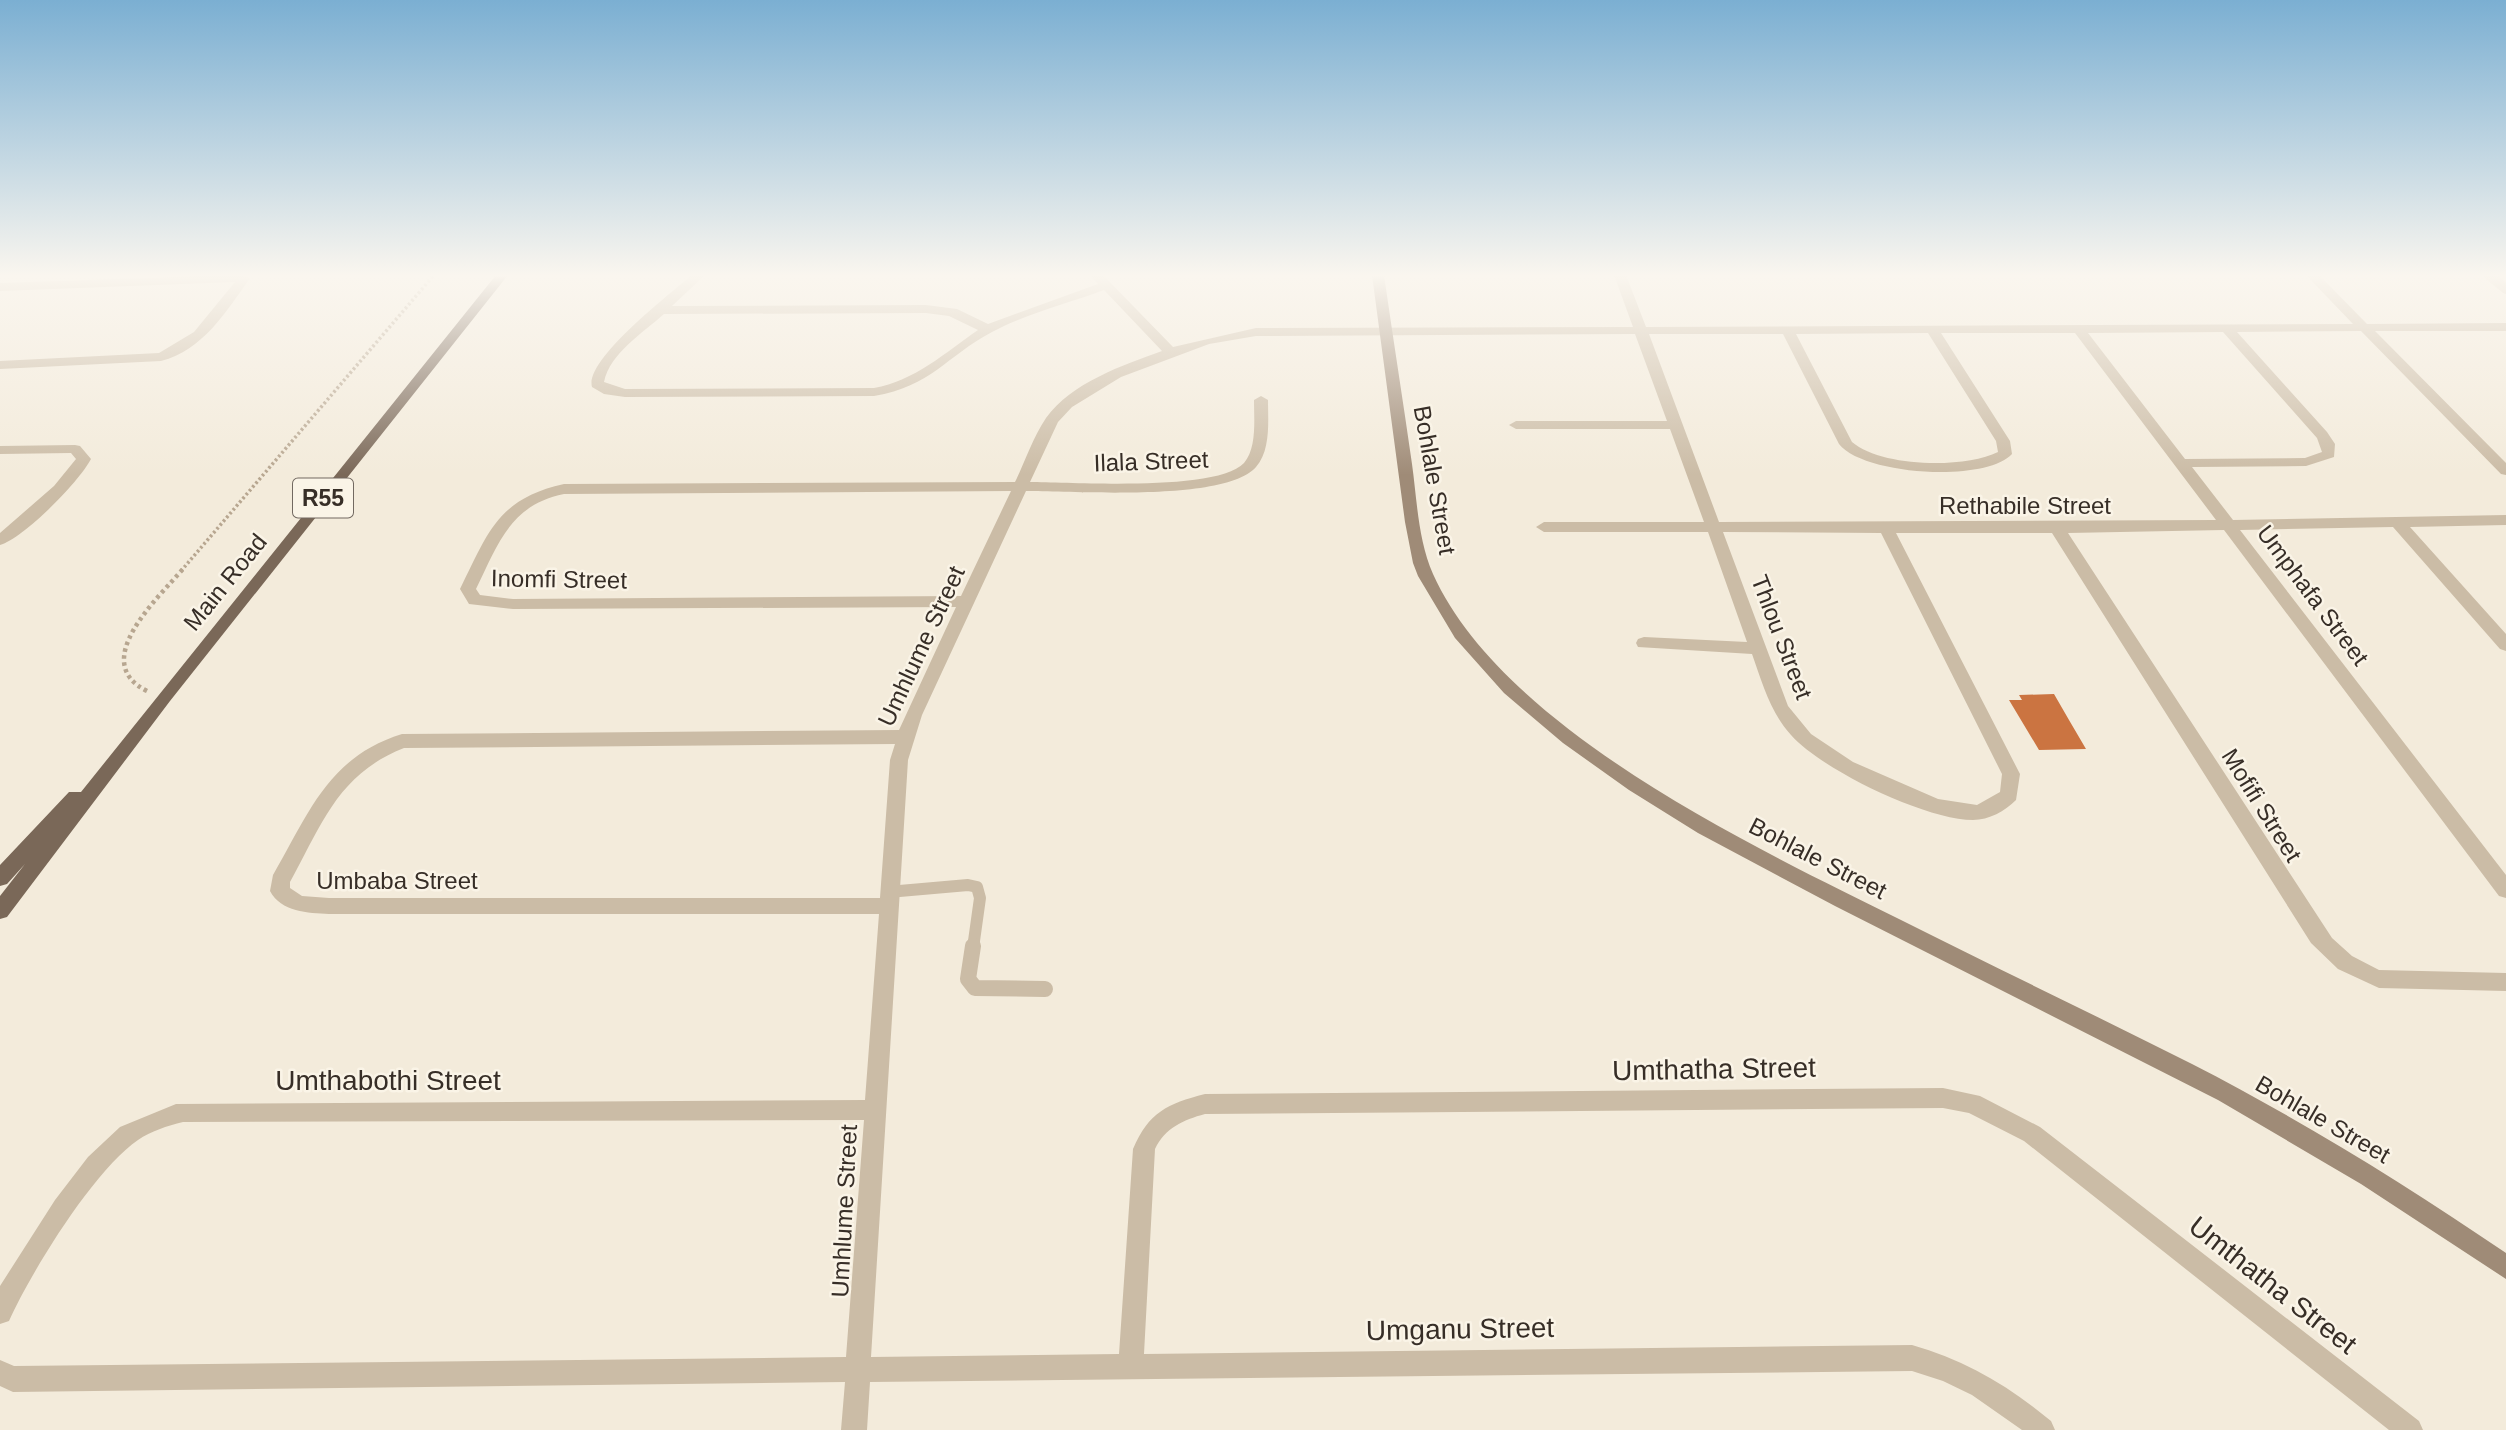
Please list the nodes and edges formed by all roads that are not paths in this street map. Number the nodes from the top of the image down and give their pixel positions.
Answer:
1 (191, 342) edge
2 (449, 342) edge
3 (628, 342) edge
4 (969, 342) edge
5 (1161, 342) edge
6 (1206, 342) edge
7 (1387, 342) edge
8 (1645, 342) edge
9 (1793, 342) edge
10 (1940, 342) edge
11 (2088, 342) edge
12 (2238, 342) edge
13 (2380, 342) edge
14 (1170, 351) junction
15 (0, 365) edge
16 (1261, 400) dead end
17 (1516, 425) dead end
18 (1675, 425) junction
19 (0, 450) edge
20 (2181, 463) junction
21 (2506, 471) edge
22 (1022, 486) junction
23 (2506, 520) edge
24 (2398, 523) junction
25 (2230, 526) junction
26 (1544, 527) dead end
27 (1714, 528) junction
28 (1886, 528) junction
29 (2057, 528) junction
30 (0, 540) edge
31 (967, 601) junction
32 (1644, 643) dead end
33 (2506, 645) edge
34 (1758, 648) junction
35 (145, 722) junction
36 (903, 737) junction
37 (0, 878) edge
38 (2506, 890) edge
39 (888, 899) junction
40 (0, 911) edge
41 (2506, 982) edge
42 (1045, 989) dead end
43 (874, 1111) junction
44 (2506, 1267) edge
45 (0, 1312) edge
46 (1131, 1364) junction
47 (859, 1368) junction
48 (0, 1373) edge
49 (854, 1430) edge
50 (2042, 1430) edge
51 (2410, 1430) edge

1 - 15 street
2 - 35 main road, Main Road / R55
3 - 4 street
5 - 14 street
6 - 14 street, Umhlume Street
7 - 44 street, Bohlale Street
8 - 18 street, Thlou Street
9 - 10 street
11 - 20 street, Umphafa Street
12 - 20 street
13 - 21 street
14 - 22 street, Umhlume Street
16 - 22 street, Ilala Street
17 - 18 street
18 - 27 street, Thlou Street
19 - 30 street
20 - 25 street, Umphafa Street
22 - 31 street, Umhlume Street
22 - 31 street, Inomfi Street
23 - 24 street, Rethabile Street
24 - 25 street, Rethabile Street
24 - 33 street
25 - 29 street, Rethabile Street
25 - 38 street, Umphafa Street
26 - 27 street, Rethabile Street
27 - 28 street, Rethabile Street
27 - 34 street, Thlou Street
28 - 29 street, Rethabile Street
28 - 34 street, Thlou Street
29 - 41 street, Mofifi Street
31 - 36 street, Umhlume Street
32 - 34 street
35 - 37 main road, Main Road / R55
35 - 40 main road, Main Road / R55
36 - 39 street, Umhlume Street
36 - 39 street, Umbaba Street
39 - 42 lane
39 - 43 street, Umhlume Street
43 - 45 street, Umthabothi Street
43 - 47 street, Umhlume Street
46 - 47 street, Umganu Street
46 - 50 street, Umganu Street
46 - 51 street, Umthatha Street
47 - 48 street
47 - 49 street, Umhlume Street

